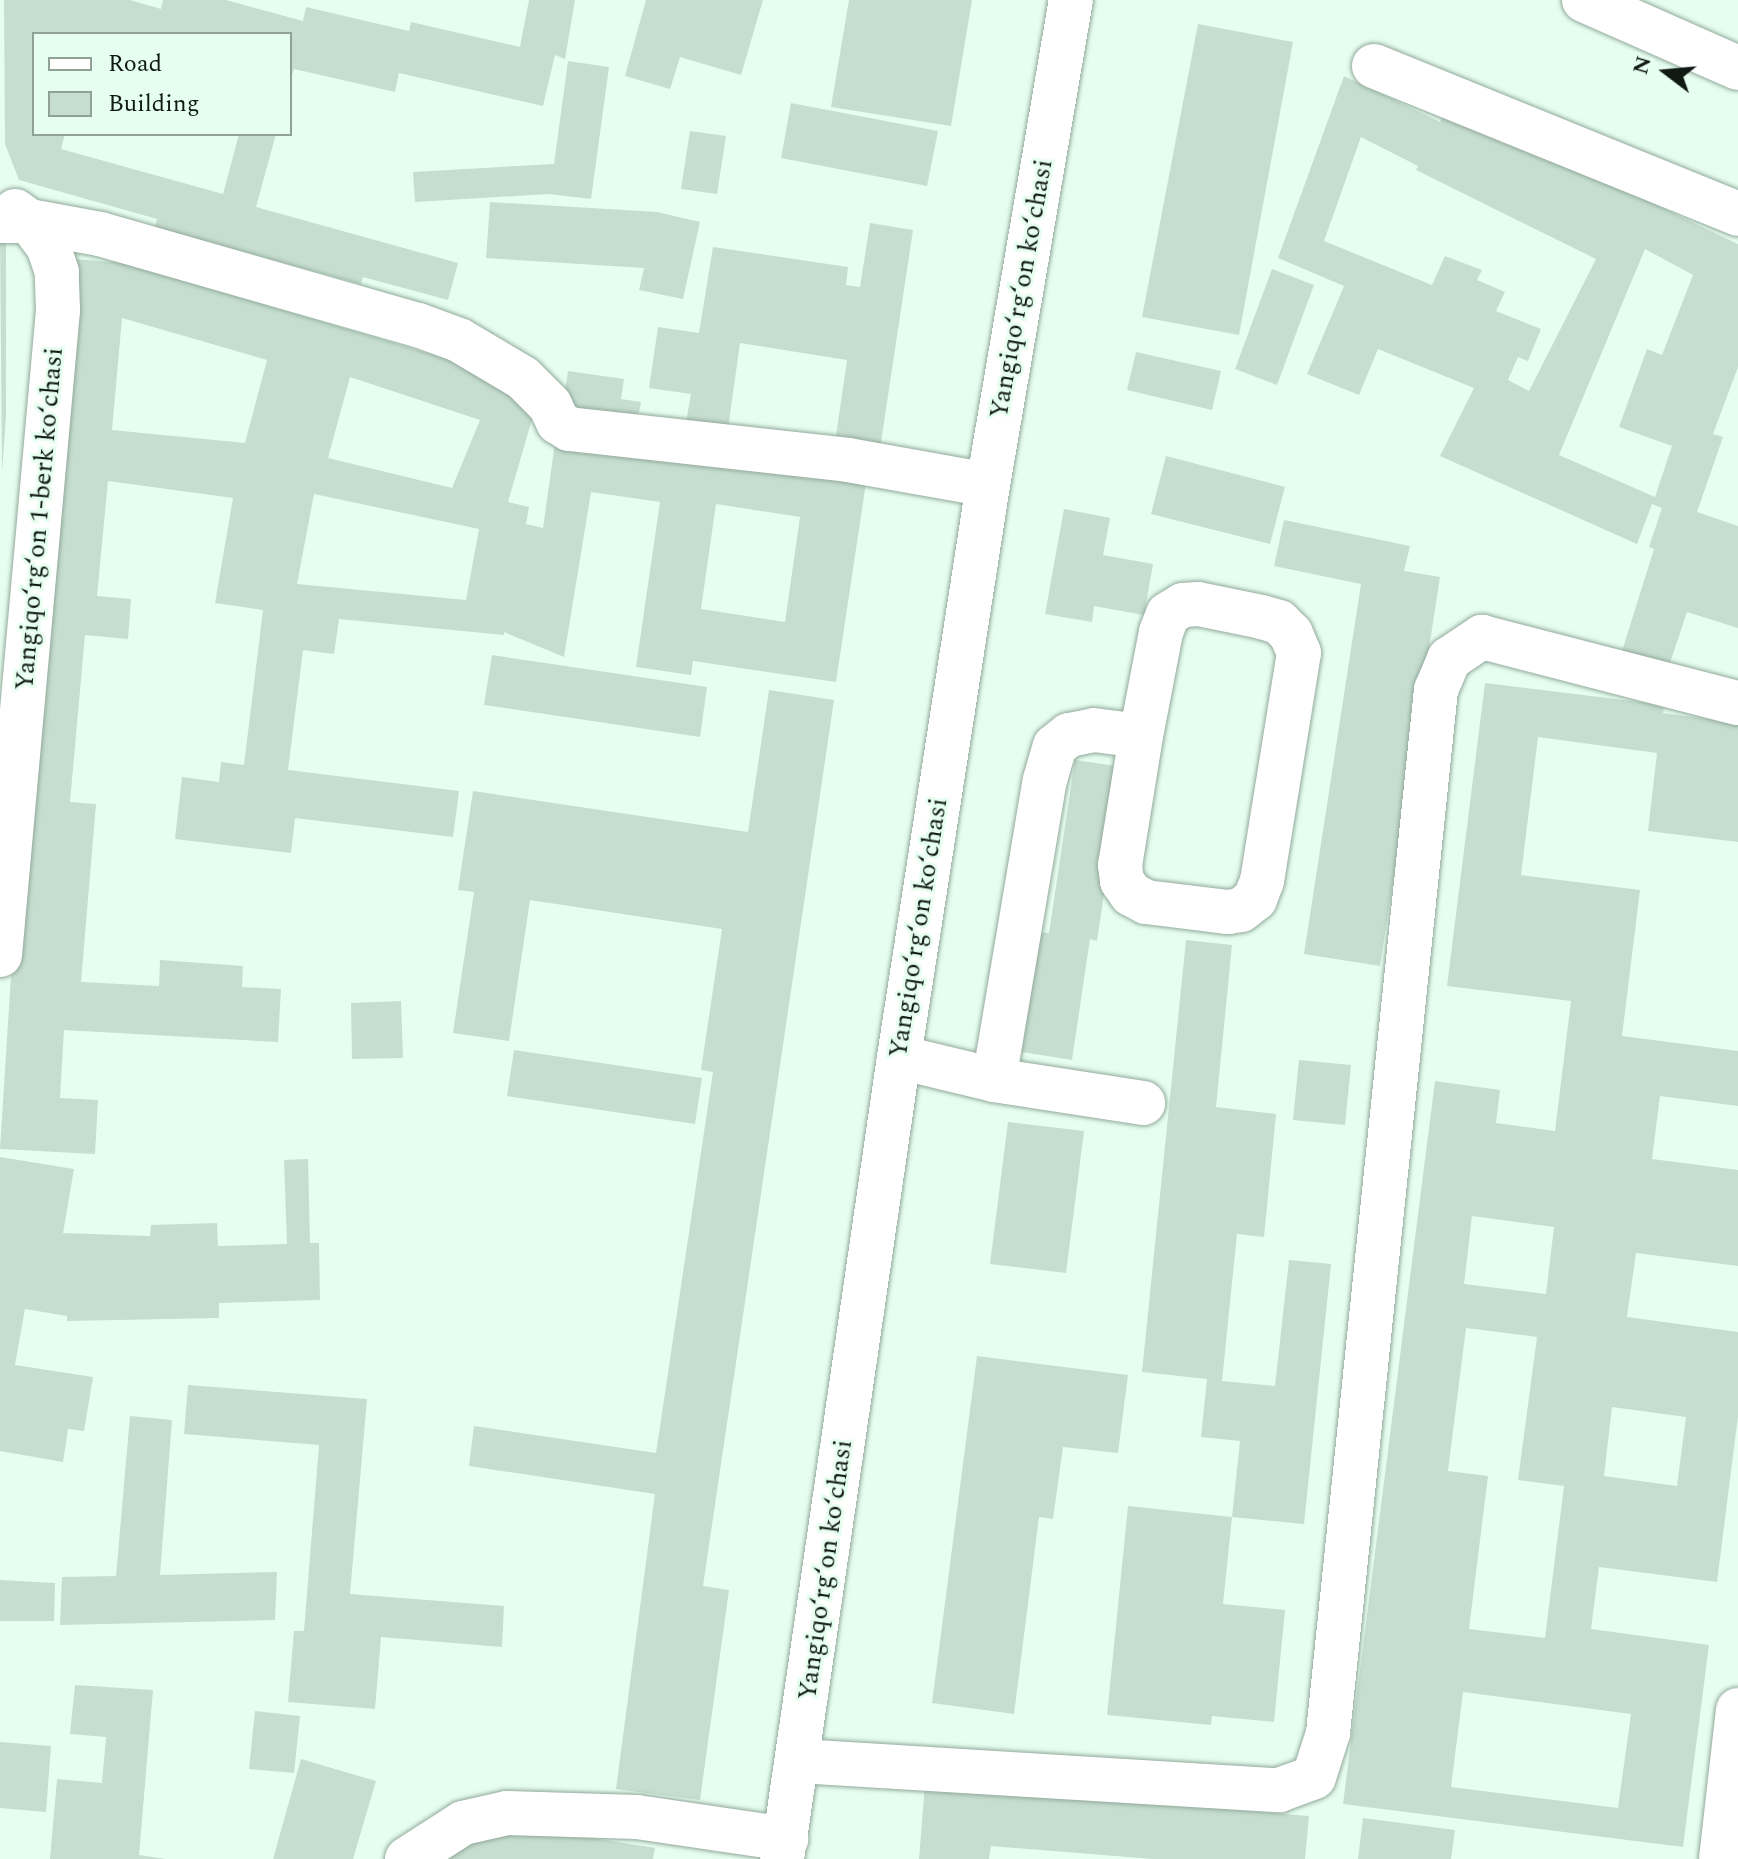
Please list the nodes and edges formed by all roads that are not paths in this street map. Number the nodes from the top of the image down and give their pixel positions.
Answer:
1 (1071, 0) edge
2 (1584, 0) edge
3 (1374, 66) dead end
4 (1738, 68) edge
5 (10, 214) edge
6 (1738, 214) edge
7 (988, 485) junction
8 (1738, 703) edge
9 (1141, 736) junction
10 (0, 955) edge
11 (899, 1057) junction
12 (994, 1080) junction
13 (1143, 1103) dead end
14 (1738, 1710) edge
15 (799, 1761) junction
16 (784, 1849) edge
17 (1727, 1850) edge
18 (407, 1859) edge

1 - 7 street, Yangiqoʻrgʻon koʻchasi
2 - 4 street
3 - 6 street
5 - 7 street
5 - 10 street, Yangiqoʻrgʻon 1-berk koʻchasi
7 - 11 street, Yangiqoʻrgʻon koʻchasi
8 - 15 street
9 - 9 street
9 - 12 street
11 - 12 street
11 - 15 street, Yangiqoʻrgʻon koʻchasi
12 - 13 street
14 - 17 street
15 - 16 street, Yangiqoʻrgʻon koʻchasi
16 - 18 street

